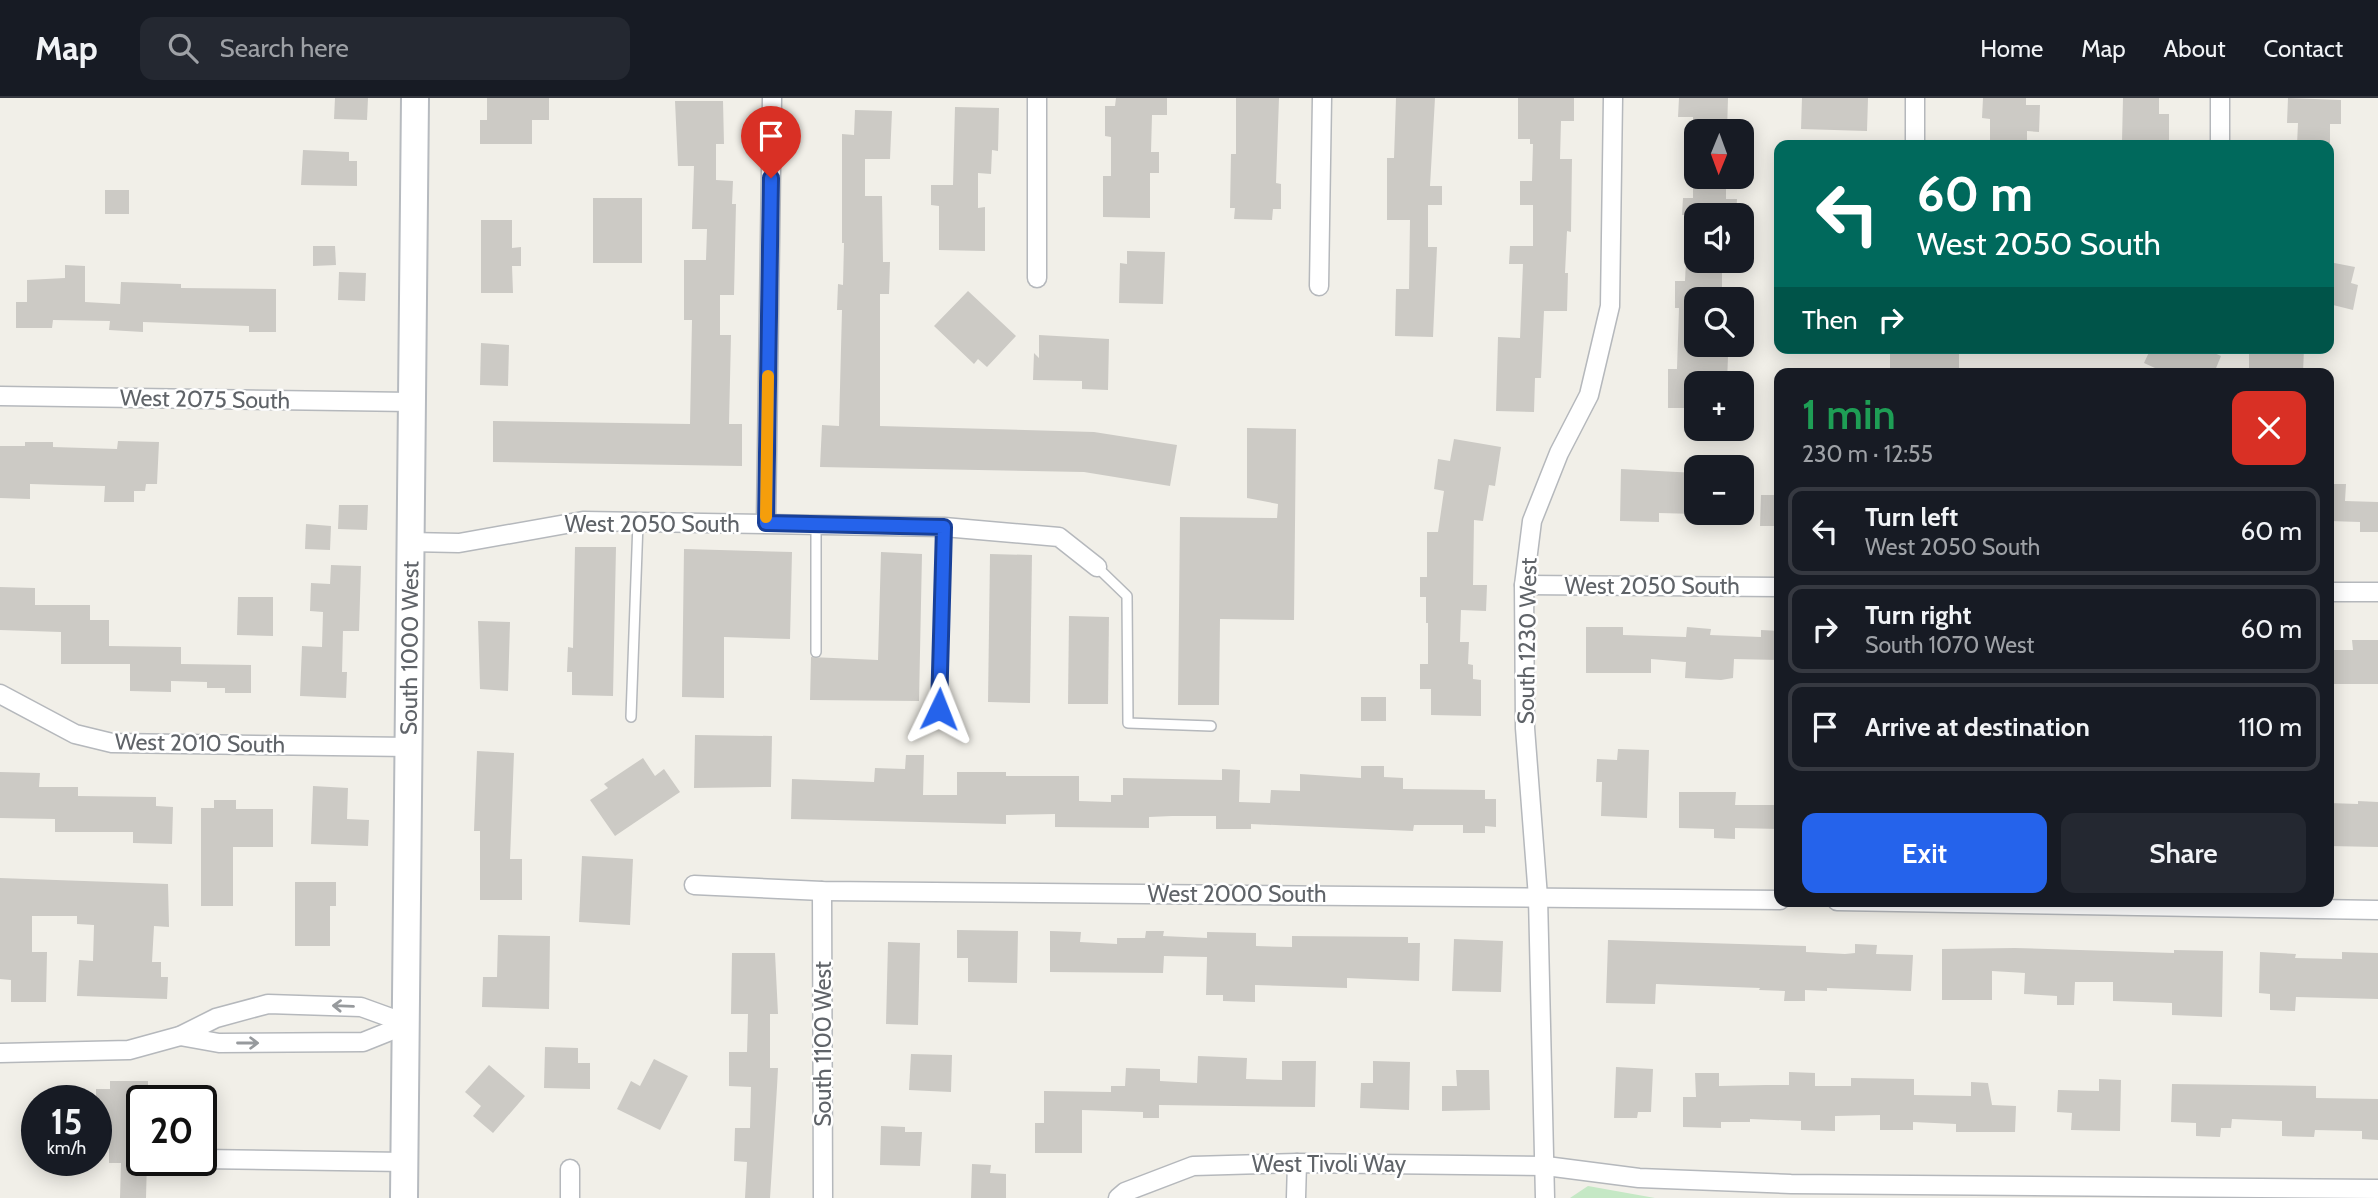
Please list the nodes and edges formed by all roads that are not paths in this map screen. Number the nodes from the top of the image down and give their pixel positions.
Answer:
1 (415, 98) edge
2 (772, 98) edge
3 (1037, 98) edge
4 (1322, 98) edge
5 (1613, 98) edge
6 (1915, 98) edge
7 (2220, 98) edge
8 (1915, 140) edge
9 (2220, 140) edge
10 (1037, 278) dead end
11 (1319, 286) dead end
12 (0, 396) edge
13 (411, 402) junction
14 (638, 522) junction
15 (766, 523) junction
16 (816, 525) junction
17 (944, 527) junction
18 (409, 542) junction
19 (1097, 567) joint
20 (1524, 585) junction
21 (1774, 587) edge
22 (2334, 592) edge
23 (2378, 592) edge
24 (816, 652) dead end
25 (0, 694) edge
26 (939, 709) dead end
27 (631, 717) dead end
28 (1211, 726) dead end
29 (410, 747) junction
30 (694, 885) dead end
31 (822, 891) junction
32 (1538, 897) junction
33 (1774, 900) edge
34 (2198, 907) edge
35 (2378, 910) edge
36 (408, 1024) junction
37 (180, 1035) junction
38 (0, 1053) edge
39 (217, 1159) edge
40 (405, 1162) junction
41 (1297, 1163) junction
42 (1546, 1166) junction
43 (570, 1169) dead end
44 (2378, 1189) edge
45 (1791, 1191) edge
46 (2037, 1191) edge
47 (2284, 1193) edge
48 (404, 1198) edge
49 (569, 1198) edge
50 (823, 1198) edge
51 (1118, 1198) edge
52 (1296, 1198) edge
53 (1545, 1198) edge

1 - 13 main road, South 1000 West
2 - 15 street
3 - 10 street
4 - 11 street
5 - 20 street, South 1230 West
6 - 8 street
7 - 9 street
12 - 13 street, West 2075 South
13 - 18 main road, South 1000 West
14 - 15 street, West 2050 South
14 - 18 street, West 2050 South
14 - 27 lane
15 - 16 street, West 2050 South
16 - 17 street, West 2050 South
16 - 24 lane
17 - 19 street, West 2050 South
17 - 26 lane
18 - 29 main road, South 1000 West
19 - 28 lane
20 - 21 street, West 2050 South
20 - 32 street, South 1230 West
22 - 23 street
25 - 29 street, West 2010 South
29 - 36 main road, South 1000 West
30 - 31 street, West 2000 South
31 - 32 street, West 2000 South
31 - 50 street, South 1100 West
32 - 33 street, West 2000 South
32 - 42 street, South 1230 West
34 - 35 street
37 -> 36 street
36 -> 37 street
36 - 40 main road, South 1000 West
37 - 38 street
39 - 40 street
40 - 48 main road, South 1000 West
41 - 42 street, West Tivoli Way
41 - 51 street, West Tivoli Way
41 - 52 street
42 - 45 street, West Tivoli Way
42 - 53 street, South 1230 West
43 - 49 street
44 - 47 street, West Tivoli Way
45 - 46 street, West Tivoli Way
46 - 47 street, West Tivoli Way

